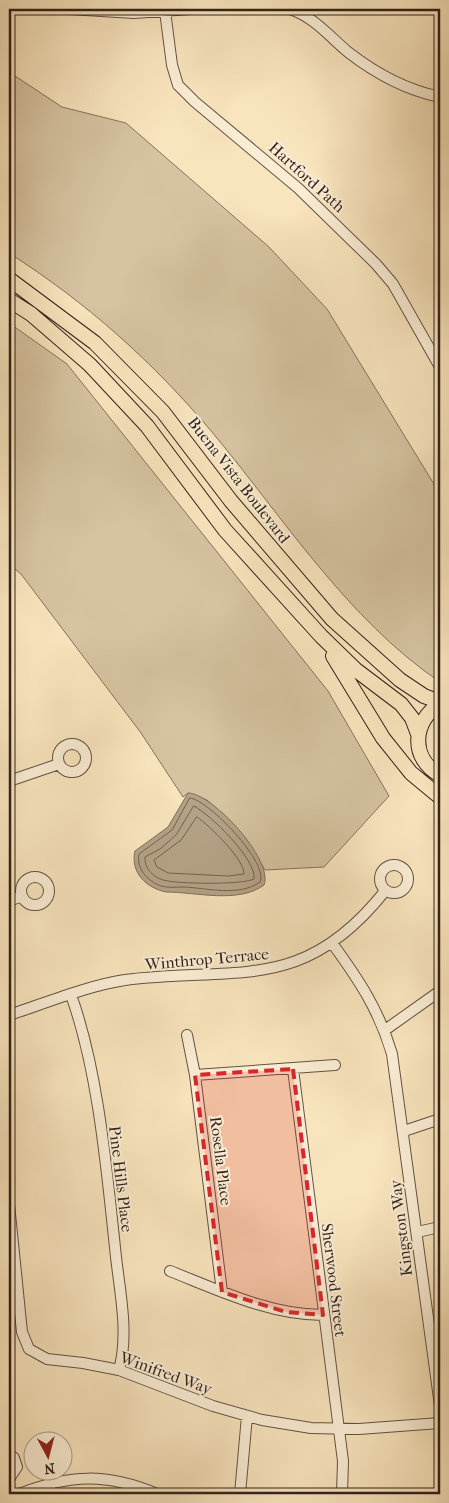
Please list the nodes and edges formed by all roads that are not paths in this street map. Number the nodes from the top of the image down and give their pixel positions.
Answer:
1 (69, 9) edge
2 (190, 9) edge
3 (290, 9) edge
4 (165, 11) junction
5 (440, 97) edge
6 (9, 279) edge
7 (9, 300) edge
8 (440, 367) edge
9 (321, 636) junction
10 (440, 703) edge
11 (418, 734) junction
12 (59, 764) dead end
13 (440, 775) edge
14 (9, 781) edge
15 (440, 797) edge
16 (385, 891) dead end
17 (22, 896) dead end
18 (9, 900) edge
19 (332, 943) junction
20 (440, 991) edge
21 (71, 995) junction
22 (9, 1015) edge
23 (385, 1030) junction
24 (187, 1035) dead end
25 (335, 1065) dead end
26 (293, 1069) junction
27 (195, 1075) junction
28 (440, 1119) edge
29 (404, 1130) junction
30 (9, 1204) edge
31 (440, 1227) edge
32 (417, 1232) junction
33 (170, 1271) dead end
34 (222, 1292) junction
35 (323, 1315) junction
36 (440, 1334) edge
37 (429, 1337) junction
38 (119, 1370) junction
39 (440, 1406) edge
40 (247, 1416) junction
41 (440, 1423) edge
42 (339, 1429) junction
43 (9, 1454) edge
44 (9, 1479) edge
45 (18, 1494) edge
46 (158, 1494) edge
47 (240, 1494) edge
48 (342, 1494) edge

1 - 4 street
2 - 4 street
3 - 5 street
4 - 8 street, Hartford Path
6 - 10 main road, Buena Vista Boulevard
7 - 9 main road
9 - 11 main road
9 - 15 main road
10 - 11 main road
11 - 13 main road
12 - 14 street
16 - 19 street, Winthrop Terrace
17 - 18 street
19 - 21 street, Winthrop Terrace
19 - 23 street, Kingston Way
20 - 23 street
21 - 22 street, Winthrop Terrace
21 - 38 street, Pine Hills Place
23 - 29 street, Kingston Way
24 - 27 street, Rosella Place
25 - 26 street
26 - 27 street
26 - 35 street, Sherwood Street
27 - 34 street, Rosella Place
28 - 29 street
29 - 32 street, Kingston Way
30 - 38 street, Winifred Way
31 - 32 street
32 - 37 street, Kingston Way
33 - 34 street
34 - 35 street
35 - 42 street, Sherwood Street
36 - 37 street
37 - 39 street, Kingston Way
38 - 40 street, Winifred Way
40 - 42 street, Winifred Way
40 - 47 street
41 - 42 street, Winifred Way
42 - 48 street, Sherwood Street
43 - 44 street
44 - 45 street
45 - 46 street

